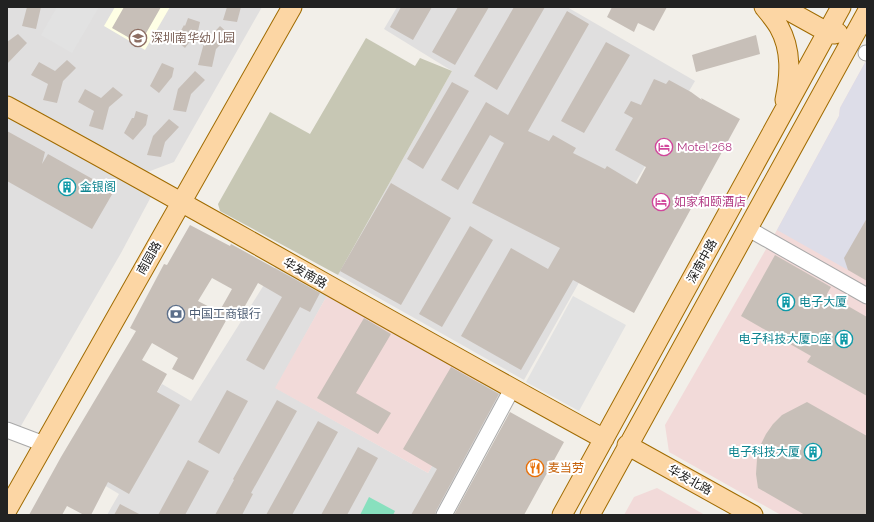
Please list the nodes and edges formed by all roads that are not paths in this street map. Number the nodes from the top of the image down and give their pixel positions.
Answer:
1 (279, 7) edge
2 (292, 7) edge
3 (764, 7) edge
4 (782, 7) edge
5 (841, 7) edge
6 (865, 16) edge
7 (827, 32) junction
8 (7, 106) edge
9 (783, 112) junction
10 (177, 199) junction
11 (747, 228) junction
12 (867, 296) edge
13 (512, 389) junction
14 (7, 430) edge
15 (604, 439) junction
16 (39, 442) junction
17 (625, 450) junction
18 (7, 486) edge
19 (7, 510) edge
20 (444, 515) edge
21 (562, 515) edge
22 (590, 515) edge
23 (731, 515) edge
24 (753, 515) edge

1 - 10 main road, 南园路
2 - 10 main road, 南园路
3 - 9 main road
4 - 7 main road
5 - 7 main road, 深南中路
6 - 7 main road
6 - 11 main road, 深南中路
7 - 9 main road, 深南中路
8 - 10 main road, 华发南路
9 - 15 main road, 深南中路
10 - 13 main road, 华发南路
10 - 16 main road, 南园路
11 - 12 street
11 - 17 main road, 深南中路
13 - 15 main road, 华发南路
13 - 20 street
14 - 16 street
15 - 21 main road, 深南中路
16 - 18 main road, 南园路
16 - 19 main road, 南园路
17 - 22 main road, 深南中路
17 - 23 main road, 华发北路
17 - 24 main road, 华发北路

